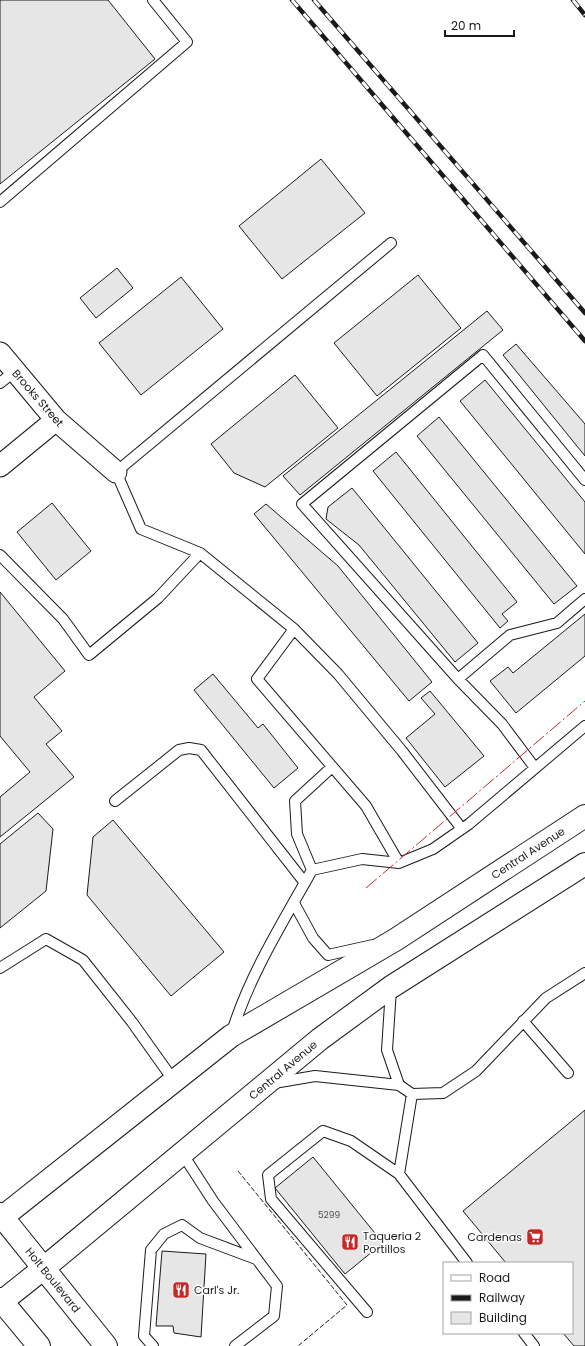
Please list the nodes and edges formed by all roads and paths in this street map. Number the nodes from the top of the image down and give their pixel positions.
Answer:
1 (153, 0) edge
2 (0, 202) edge
3 (391, 243) dead end
4 (0, 353) edge
5 (7, 377) edge
6 (56, 420) junction
7 (0, 466) edge
8 (116, 472) junction
9 (585, 480) edge
10 (200, 553) junction
11 (0, 555) edge
12 (585, 600) edge
13 (294, 629) junction
14 (458, 679) junction
15 (585, 726) edge
16 (332, 767) junction
17 (535, 768) junction
18 (115, 801) dead end
19 (585, 816) edge
20 (462, 829) junction
21 (399, 863) junction
22 (585, 864) edge
23 (312, 870) junction
24 (305, 883) junction
25 (294, 903) junction
26 (395, 940) junction
27 (0, 968) edge
28 (585, 974) edge
29 (392, 987) junction
30 (523, 1021) junction
31 (231, 1036) junction
32 (568, 1073) dead end
33 (174, 1081) junction
34 (266, 1085) junction
35 (399, 1085) junction
36 (412, 1094) junction
37 (182, 1153) junction
38 (400, 1174) junction
39 (1, 1217) edge
40 (256, 1259) junction
41 (466, 1262) edge
42 (44, 1268) junction
43 (1, 1301) edge
44 (367, 1312) dead end
45 (525, 1334) edge
46 (39, 1346) edge
47 (106, 1346) edge
48 (153, 1346) edge
49 (235, 1346) edge
50 (534, 1346) edge

1 - 2 lane
3 - 8 lane
4 - 5 street, Brooks Street
5 - 6 street, Brooks Street
6 - 7 street
6 - 8 street, Brooks Street
8 - 10 lane
9 - 14 lane
10 - 11 lane
10 - 13 lane
12 - 14 lane
13 - 16 lane
13 - 20 lane
14 - 17 lane
15 - 17 lane
16 - 21 lane
16 - 23 lane
17 - 20 lane
18 - 24 lane
19 - 26 main road, Central Avenue
20 - 21 lane
21 - 23 lane
22 - 29 main road, Central Avenue
23 - 24 lane
24 - 25 lane
25 - 26 lane
25 - 31 lane
26 - 31 main road, Central Avenue
27 - 33 lane
28 - 30 lane
29 - 34 main road, Central Avenue
29 - 35 lane
30 - 32 lane
30 - 36 lane
31 - 33 main road, Central Avenue
33 - 39 main road, Central Avenue
34 - 35 lane
34 - 37 main road, Central Avenue
35 - 36 lane
36 - 38 lane
37 - 40 lane
37 - 42 main road, Central Avenue
38 - 41 lane
38 - 44 lane
39 - 42 main road, Holt Boulevard
40 - 48 lane
40 - 49 lane
42 - 43 main road, Central Avenue
42 - 47 main road, Holt Boulevard
43 - 46 main road
45 - 50 lane

